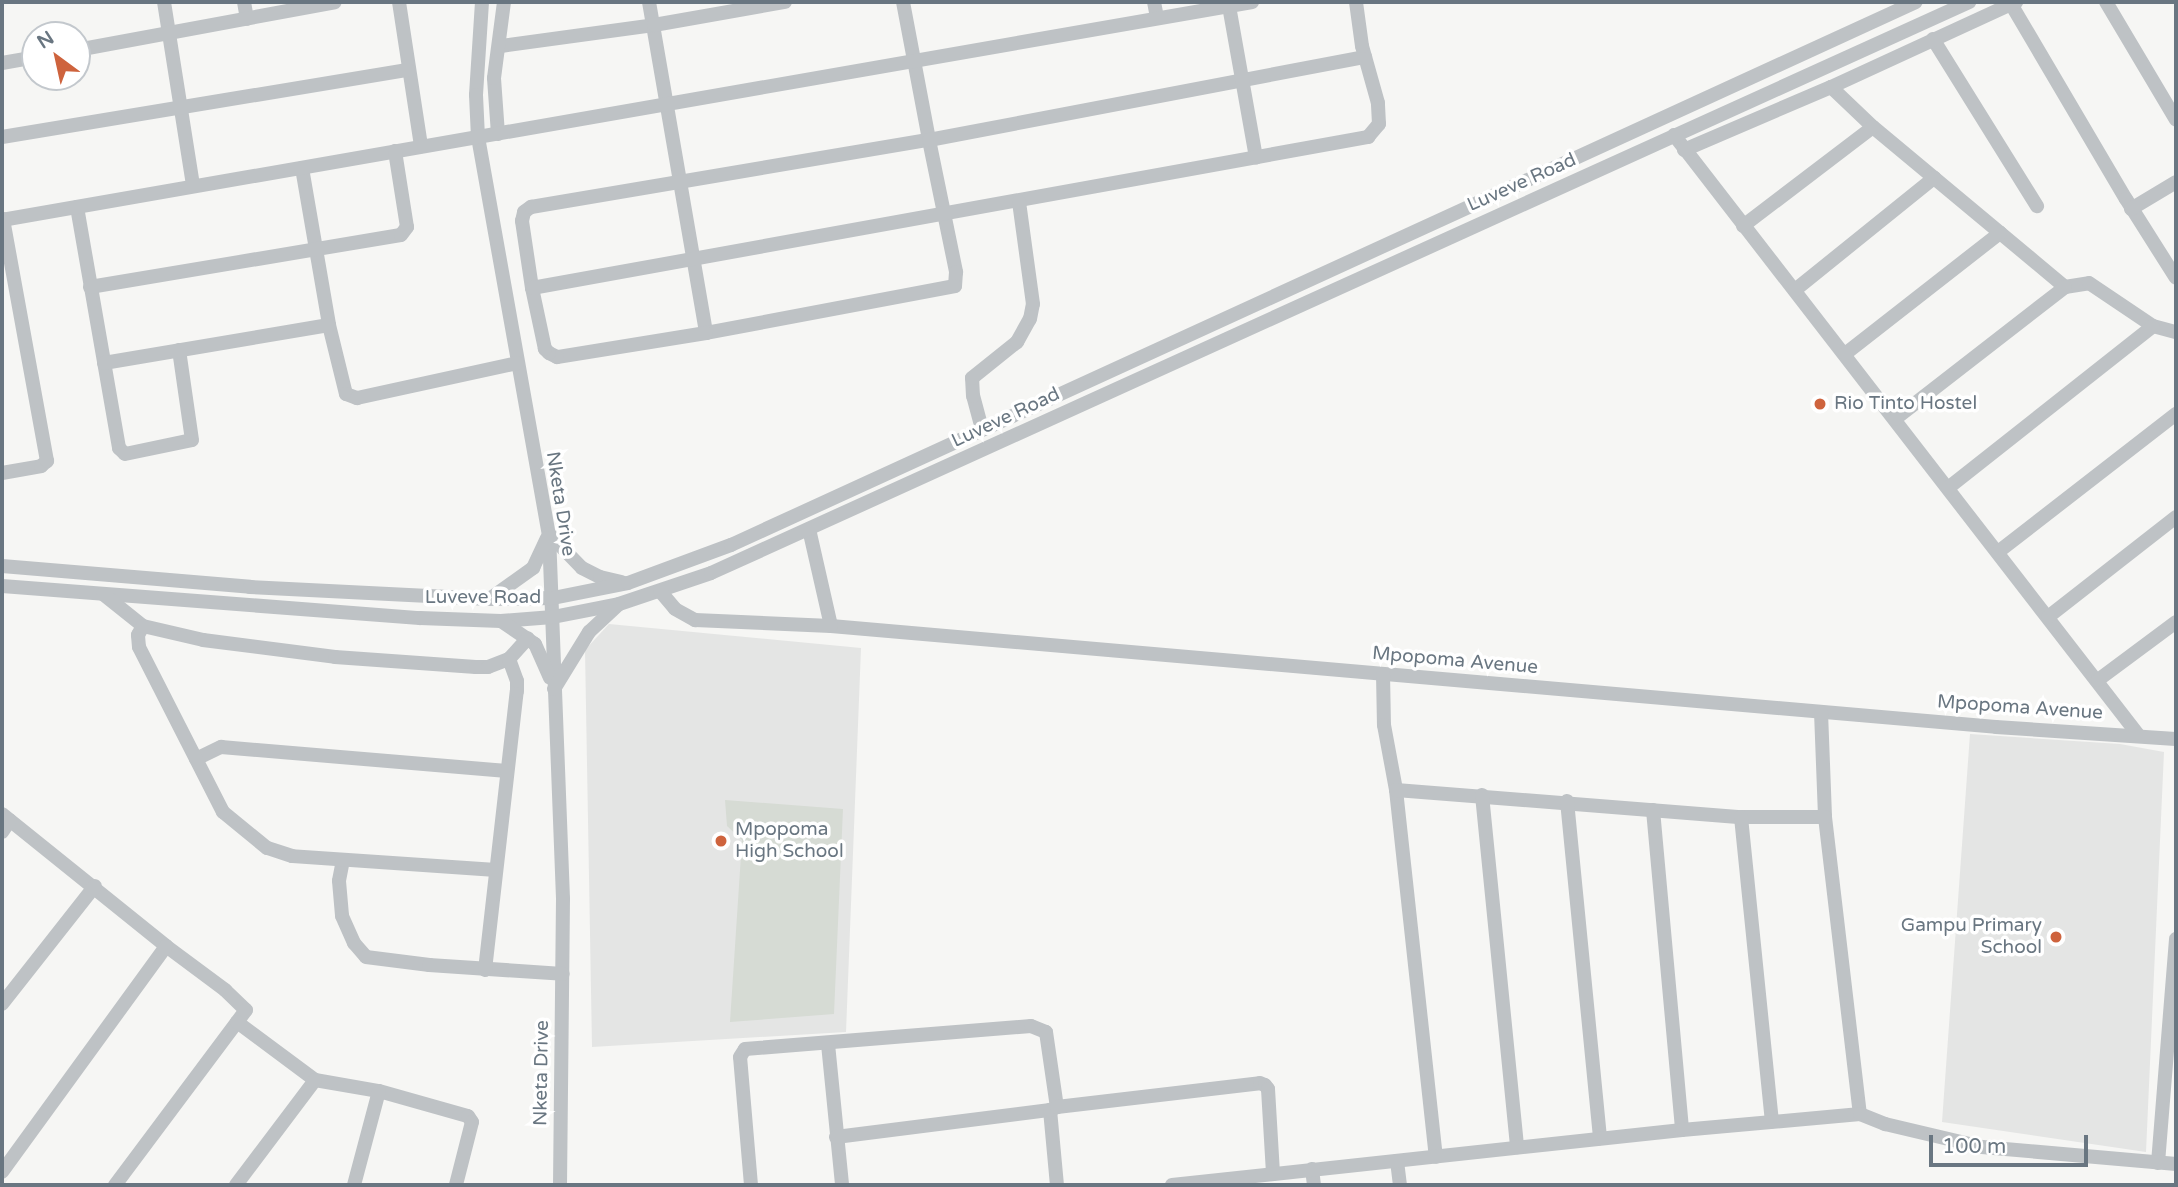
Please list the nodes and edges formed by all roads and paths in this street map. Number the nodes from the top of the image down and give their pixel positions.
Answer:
1 (164, 2) edge
2 (244, 2) edge
3 (329, 2) edge
4 (399, 2) edge
5 (482, 2) edge
6 (504, 2) edge
7 (649, 2) edge
8 (785, 2) edge
9 (903, 2) edge
10 (1154, 2) edge
11 (1252, 2) edge
12 (1356, 2) edge
13 (1916, 2) edge
14 (1969, 2) edge
15 (2106, 2) edge
16 (2013, 3) edge
17 (1229, 6) junction
18 (1157, 17) junction
19 (247, 19) junction
20 (653, 25) junction
21 (169, 33) junction
22 (1933, 39) junction
23 (501, 46) junction
24 (91, 47) edge
25 (1365, 57) junction
26 (21, 60) edge
27 (915, 60) junction
28 (2, 63) edge
29 (408, 70) junction
30 (1244, 82) junction
31 (1831, 88) junction
32 (664, 104) junction
33 (182, 106) junction
34 (2176, 120) edge
35 (1872, 127) junction
36 (498, 134) junction
37 (1674, 135) junction
38 (2, 137) edge
39 (478, 137) junction
40 (929, 140) junction
41 (421, 146) junction
42 (1684, 150) junction
43 (395, 151) junction
44 (1256, 158) junction
45 (302, 168) junction
46 (1934, 178) junction
47 (678, 182) junction
48 (2176, 182) edge
49 (193, 185) junction
50 (1019, 202) junction
51 (77, 206) junction
52 (2037, 206) dead end
53 (2132, 209) junction
54 (944, 216) junction
55 (2, 220) edge
56 (1743, 226) junction
57 (2000, 233) junction
58 (316, 249) junction
59 (691, 259) junction
60 (2176, 278) edge
61 (90, 287) junction
62 (2065, 287) junction
63 (532, 288) junction
64 (1795, 290) junction
65 (329, 325) junction
66 (2153, 326) junction
67 (2176, 332) edge
68 (706, 333) junction
69 (179, 350) junction
70 (1845, 354) junction
71 (104, 363) junction
72 (517, 363) junction
73 (2176, 414) edge
74 (1895, 419) junction
75 (982, 429) junction
76 (2, 474) edge
77 (1948, 488) junction
78 (2176, 517) edge
79 (809, 528) junction
80 (549, 534) junction
81 (1998, 552) junction
82 (2, 566) edge
83 (628, 583) junction
84 (2, 586) edge
85 (660, 591) junction
86 (103, 594) junction
87 (552, 598) junction
88 (489, 600) junction
89 (619, 604) junction
90 (553, 617) junction
91 (2048, 617) junction
92 (501, 621) junction
93 (2176, 622) edge
94 (143, 626) junction
95 (831, 626) junction
96 (528, 639) junction
97 (509, 659) junction
98 (1382, 674) junction
99 (2098, 680) junction
100 (554, 689) junction
101 (1821, 712) junction
102 (2176, 726) edge
103 (2139, 736) junction
104 (2172, 739) edge
105 (196, 759) junction
106 (507, 771) junction
107 (1396, 790) junction
108 (1482, 795) junction
109 (1567, 801) junction
110 (1653, 810) junction
111 (1741, 817) junction
112 (1825, 817) junction
113 (5, 822) edge
114 (343, 860) junction
115 (496, 870) junction
116 (94, 886) junction
117 (2176, 939) edge
118 (166, 946) junction
119 (485, 970) junction
120 (563, 974) junction
121 (2, 1004) edge
122 (237, 1022) junction
123 (828, 1044) junction
124 (316, 1080) junction
125 (379, 1091) junction
126 (1053, 1108) junction
127 (1860, 1114) junction
128 (1772, 1121) junction
129 (1682, 1129) junction
130 (836, 1137) junction
131 (1600, 1138) junction
132 (1517, 1147) junction
133 (1436, 1157) junction
134 (1397, 1161) junction
135 (2158, 1163) junction
136 (2176, 1164) edge
137 (1312, 1170) junction
138 (2, 1172) edge
139 (1273, 1174) junction
140 (1229, 1183) edge
141 (115, 1185) edge
142 (236, 1185) edge
143 (354, 1185) edge
144 (456, 1185) edge
145 (560, 1185) edge
146 (751, 1185) edge
147 (842, 1185) edge
148 (1057, 1185) edge
149 (1172, 1185) edge
150 (1314, 1185) edge
151 (1400, 1185) edge

1 - 21 street
2 - 19 street
3 - 19 street
4 - 29 street
5 - 39 street, Nketa Drive
6 - 23 street
7 - 20 street
8 - 20 street
9 - 27 street
10 - 18 street
11 - 17 street
12 - 25 street
13 - 75 street, Luveve Road
14 - 37 street, Luveve Road
15 - 34 street
16 - 22 street
16 - 53 street
17 - 18 street
17 - 30 street
18 - 27 street
19 - 21 street
20 - 23 street
20 - 32 street
21 - 24 street
21 - 33 street
22 - 31 street
22 - 52 street
23 - 36 street
25 - 30 street
25 - 44 street
26 - 28 street
27 - 32 street
27 - 40 street
29 - 33 street
29 - 41 street
30 - 40 street
30 - 44 street
31 - 35 street
31 - 42 street
32 - 36 street
32 - 47 street
33 - 38 street
33 - 49 street
35 - 46 street
35 - 56 street
36 - 39 street
37 - 42 street
37 - 79 street, Luveve Road
39 - 41 street
39 - 72 street, Nketa Drive
40 - 47 street
40 - 54 street
41 - 43 street
42 - 56 street
43 - 45 street
43 - 58 street
44 - 50 street
45 - 49 street
45 - 58 street
46 - 57 street
46 - 64 street
47 - 59 street
47 - 63 street
48 - 53 street
49 - 51 street
50 - 54 street
50 - 75 street
51 - 55 street
51 - 61 street
53 - 60 street
54 - 59 street
54 - 68 street
55 - 76 street
56 - 64 street
57 - 62 street
57 - 70 street
58 - 61 street
58 - 65 street
59 - 63 street
59 - 68 street
61 - 71 street
62 - 66 street
62 - 74 street
63 - 68 street
64 - 70 street
65 - 69 street
65 - 72 street
66 - 67 street
66 - 77 street
69 - 71 street
69 - 71 street
70 - 74 street
72 - 80 street, Nketa Drive
73 - 81 street
74 - 77 street
75 - 83 street, Luveve Road
77 - 81 street
78 - 91 street
79 - 85 street, Luveve Road
79 - 95 street
80 - 83 street
80 - 87 street, Nketa Drive
80 - 88 street
81 - 91 street
82 - 88 street, Luveve Road
83 - 87 street, Luveve Road
84 - 86 street, Luveve Road
85 - 89 street, Luveve Road
85 - 95 street, Mpopoma Avenue
86 - 92 street, Luveve Road
86 - 94 street
87 - 88 street, Luveve Road
87 - 90 street, Nketa Drive
89 - 90 street, Luveve Road
89 - 100 street
90 - 92 street, Luveve Road
90 - 100 street, Nketa Drive
91 - 99 street
92 - 96 street
93 - 99 street
94 - 97 street
94 - 105 street
95 - 98 street, Mpopoma Avenue
96 - 97 street
96 - 100 street
97 - 106 street
98 - 101 street, Mpopoma Avenue
98 - 107 street
99 - 103 street
100 - 120 street, Nketa Drive
101 - 103 street, Mpopoma Avenue
101 - 112 street
102 - 104 street
103 - 104 street, Mpopoma Avenue
105 - 106 street
105 - 114 street
106 - 115 street
107 - 108 street
107 - 133 street
108 - 109 street
108 - 132 street
109 - 110 street
109 - 131 street
110 - 111 street
110 - 129 street
111 - 112 street
111 - 128 street
112 - 127 street
113 - 116 street
114 - 115 street
114 - 119 street
115 - 119 street
116 - 118 street
116 - 121 street
117 - 135 street
118 - 122 street
118 - 138 street
119 - 120 street
120 - 145 street, Nketa Drive
122 - 124 street
122 - 141 street
123 - 126 street
123 - 130 street
123 - 146 street
124 - 125 street
124 - 142 street
125 - 143 street
125 - 144 street
126 - 130 street
126 - 139 street
126 - 148 street
127 - 128 street
127 - 135 street
128 - 129 street
129 - 131 street
130 - 147 street
131 - 132 street
132 - 133 street
133 - 134 street
134 - 137 street
134 - 151 street
135 - 136 street
137 - 139 street
137 - 150 street
139 - 140 street
140 - 149 street

